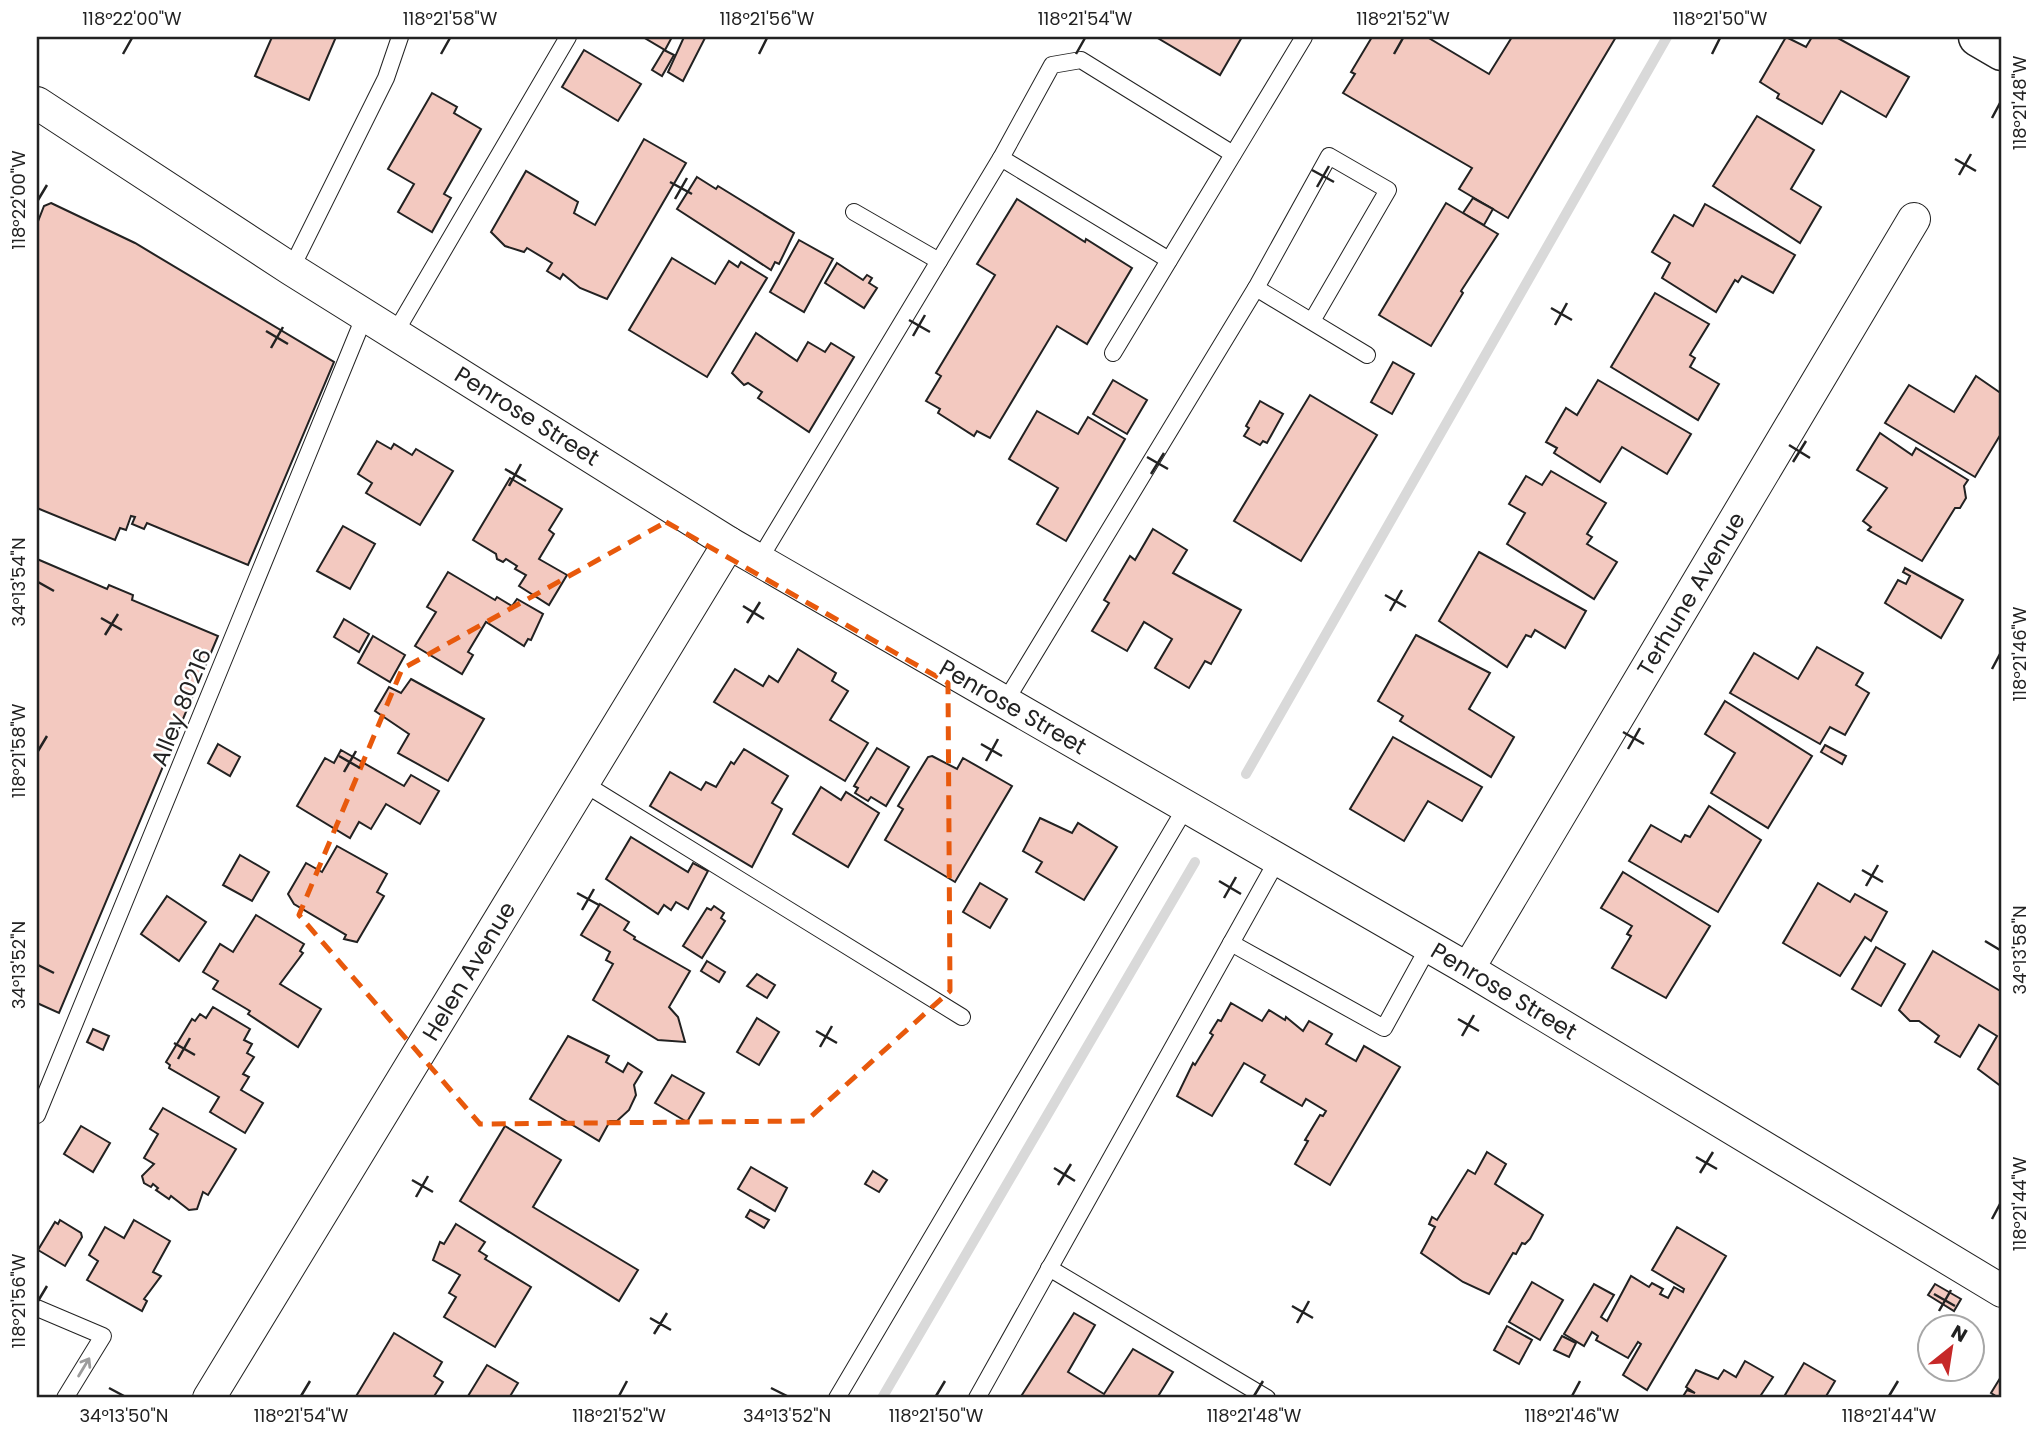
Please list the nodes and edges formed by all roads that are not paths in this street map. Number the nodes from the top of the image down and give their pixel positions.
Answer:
1 (400, 37) edge
2 (568, 37) edge
3 (1304, 37) edge
4 (1978, 37) edge
5 (2002, 51) edge
6 (37, 103) edge
7 (1233, 154) junction
8 (1001, 158) junction
9 (854, 212) dead end
10 (1914, 219) dead end
11 (1168, 260) junction
12 (939, 261) junction
13 (291, 269) junction
14 (1256, 288) junction
15 (365, 315) junction
16 (1312, 321) junction
17 (395, 333) junction
18 (1113, 353) dead end
19 (1367, 355) dead end
20 (729, 543) junction
21 (759, 560) junction
22 (1005, 702) junction
23 (583, 783) junction
24 (1186, 807) junction
25 (1278, 859) junction
26 (1231, 943) junction
27 (1429, 946) junction
28 (1468, 969) junction
29 (962, 1017) dead end
30 (37, 1115) edge
31 (1049, 1268) junction
32 (2002, 1291) edge
33 (37, 1308) edge
34 (65, 1398) edge
35 (209, 1398) edge
36 (837, 1398) edge
37 (977, 1398) edge
38 (1267, 1398) edge

1 - 13 lane
2 - 17 lane
3 - 7 lane
4 - 5 main road
6 - 13 street, Penrose Street
7 - 8 lane
7 - 11 lane
8 - 11 lane
8 - 12 lane
9 - 12 lane
10 - 28 street, Terhune Avenue
11 - 18 lane
12 - 21 lane
13 - 15 street, Penrose Street
14 - 16 lane
14 - 16 lane
14 - 22 lane
15 - 17 street, Penrose Street
15 - 30 lane, Alley 80216
16 - 19 lane
17 - 20 street, Penrose Street
20 - 21 street, Penrose Street
20 - 23 street, Helen Avenue
21 - 22 street, Penrose Street
22 - 24 street, Penrose Street
23 - 29 lane
23 - 35 street, Helen Avenue
24 - 25 street, Penrose Street
24 - 36 lane
25 - 26 lane
25 - 27 street, Penrose Street
26 - 27 lane
26 - 31 lane
27 - 28 street, Penrose Street
28 - 32 street, Penrose Street
31 - 37 lane
31 - 38 lane
34 -> 33 lane

